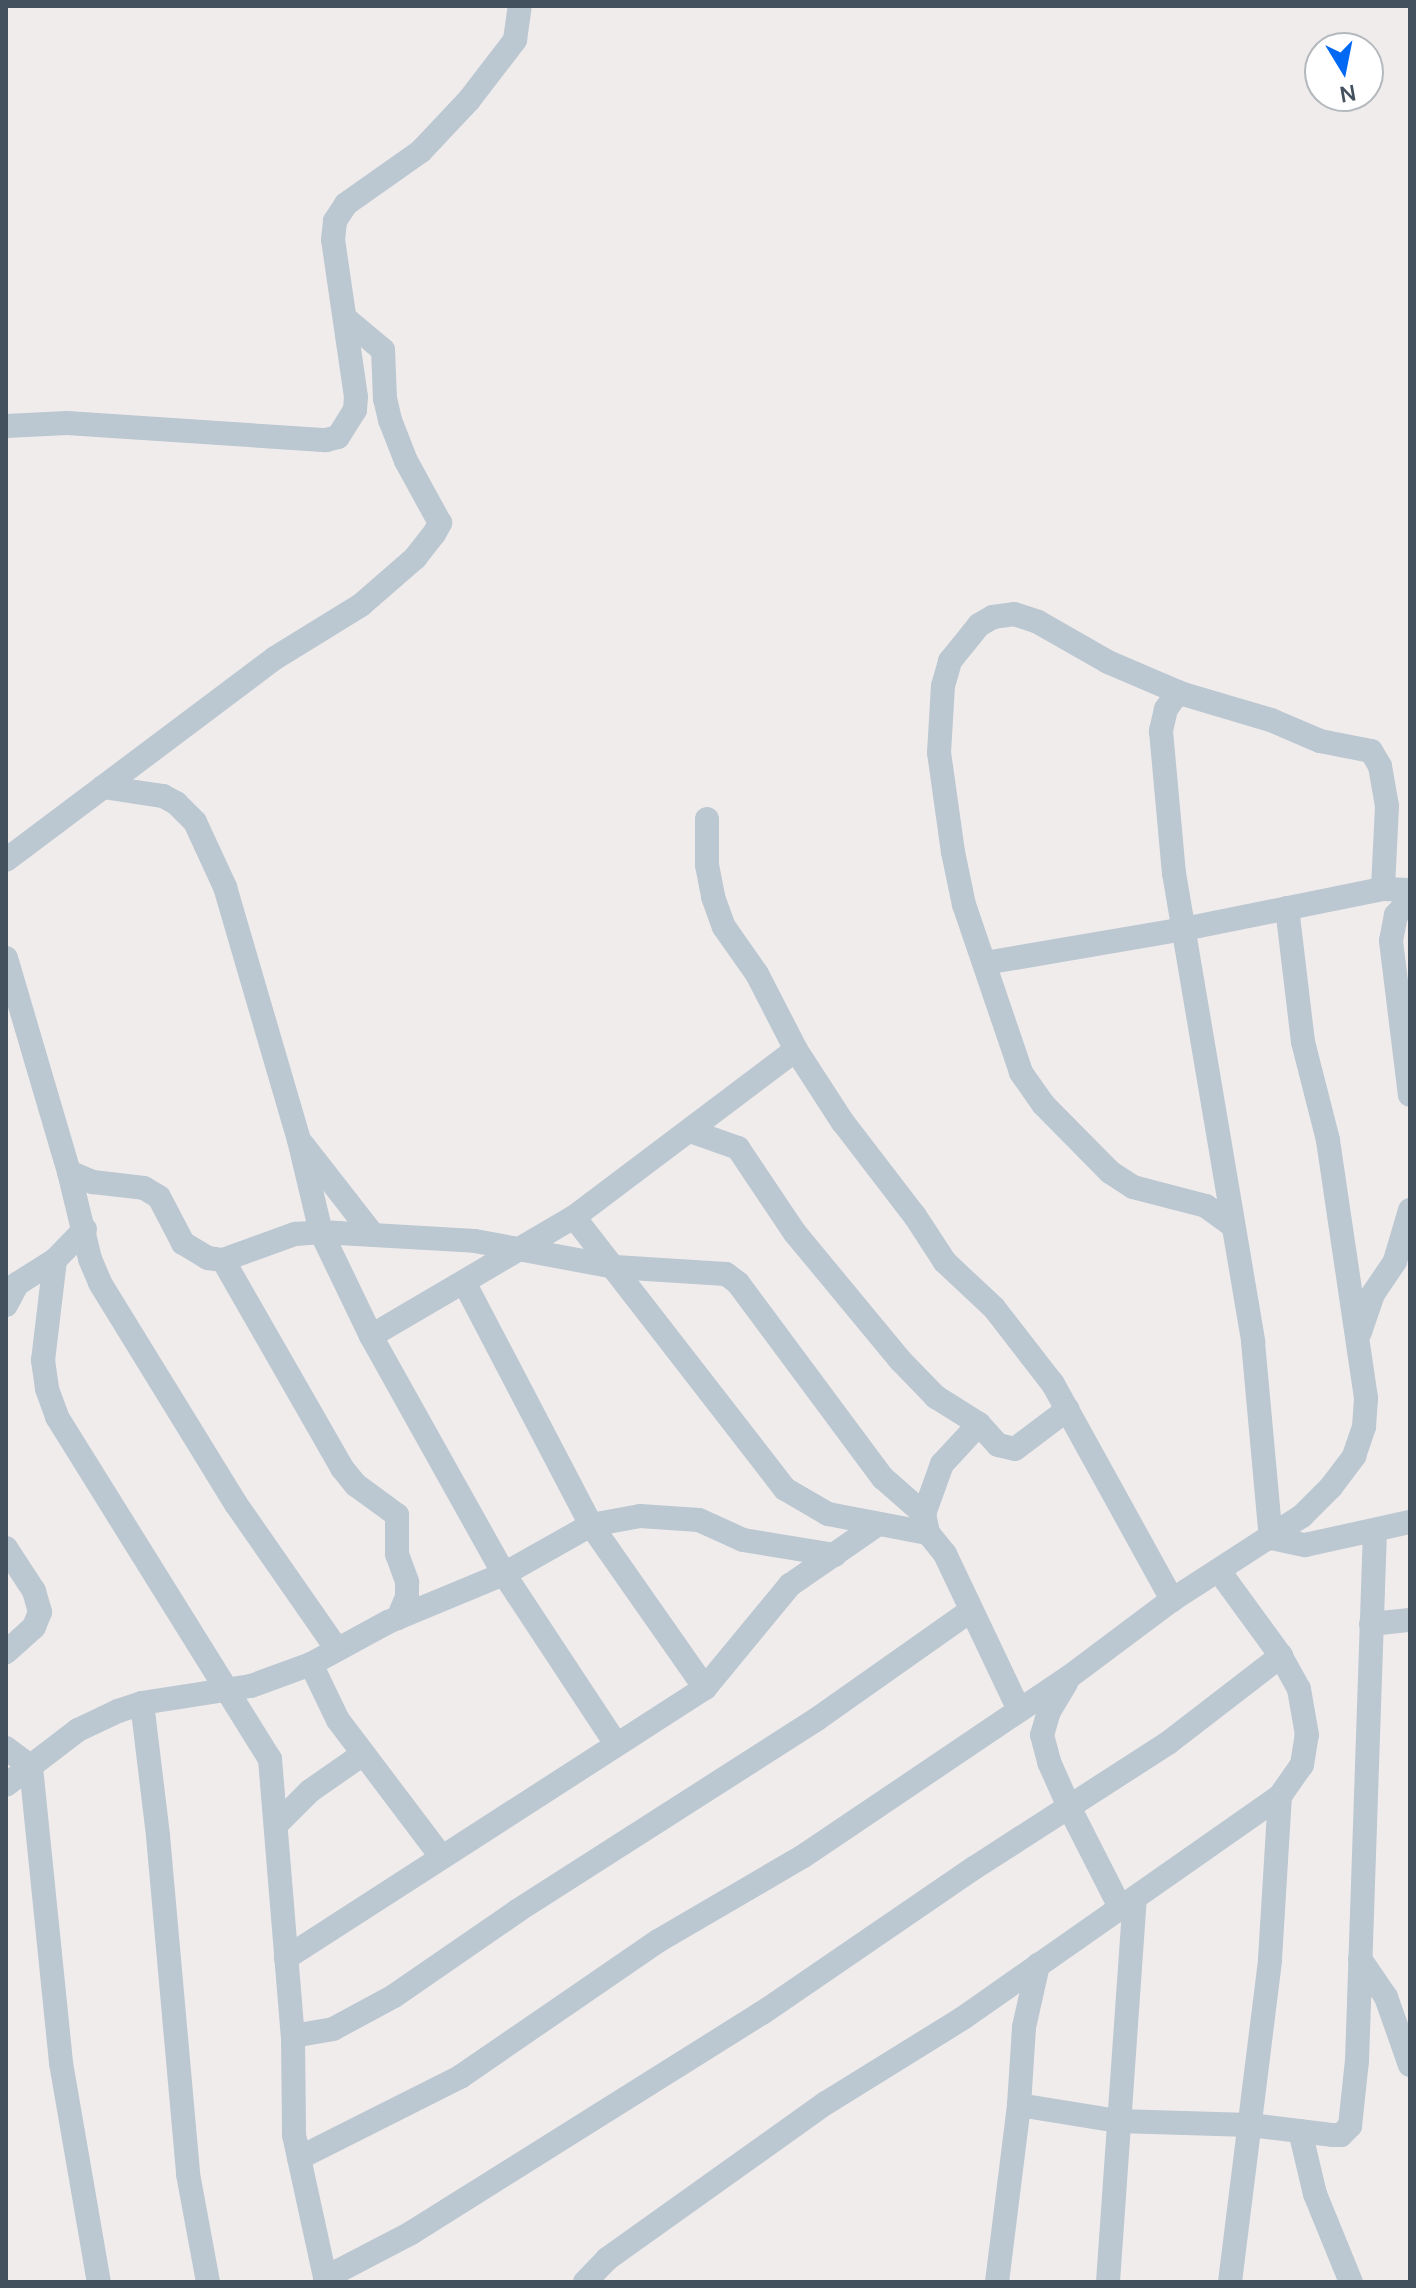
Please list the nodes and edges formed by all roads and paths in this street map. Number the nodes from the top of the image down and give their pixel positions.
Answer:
1 (520, 6) edge
2 (346, 319) junction
3 (6, 426) edge
4 (1178, 692) junction
5 (103, 787) junction
6 (707, 819) dead end
7 (6, 860) edge
8 (1383, 889) junction
9 (1410, 890) edge
10 (1410, 900) edge
11 (1287, 908) junction
12 (1184, 929) junction
13 (6, 958) edge
14 (985, 963) junction
15 (14, 1006) edge
16 (796, 1050) junction
17 (1410, 1095) edge
18 (690, 1131) junction
19 (299, 1140) junction
20 (69, 1172) junction
21 (1410, 1210) edge
22 (574, 1217) junction
23 (1232, 1225) junction
24 (85, 1229) junction
25 (321, 1232) junction
26 (373, 1235) junction
27 (523, 1249) junction
28 (55, 1260) junction
29 (223, 1260) junction
30 (615, 1267) junction
31 (465, 1284) junction
32 (6, 1305) edge
33 (1359, 1334) junction
34 (371, 1336) junction
35 (1068, 1409) junction
36 (979, 1424) junction
37 (1410, 1522) edge
38 (926, 1523) junction
39 (878, 1524) junction
40 (591, 1525) junction
41 (1375, 1530) junction
42 (1271, 1538) junction
43 (6, 1548) edge
44 (835, 1555) junction
45 (1219, 1571) junction
46 (504, 1574) junction
47 (1172, 1600) junction
48 (970, 1611) junction
49 (398, 1618) junction
50 (1410, 1620) edge
51 (1371, 1624) junction
52 (336, 1648) junction
53 (6, 1652) edge
54 (1281, 1656) junction
55 (311, 1664) junction
56 (1069, 1677) junction
57 (705, 1688) junction
58 (228, 1690) junction
59 (142, 1703) junction
60 (1019, 1710) junction
61 (616, 1744) junction
62 (6, 1748) edge
63 (363, 1754) junction
64 (31, 1767) junction
65 (6, 1785) edge
66 (1280, 1796) junction
67 (1069, 1807) junction
68 (276, 1825) junction
69 (441, 1856) junction
70 (1128, 1904) junction
71 (286, 1958) junction
72 (1360, 1959) junction
73 (1038, 1965) junction
74 (293, 2036) junction
75 (1410, 2065) edge
76 (1019, 2105) junction
77 (1118, 2121) junction
78 (1250, 2125) junction
79 (1300, 2131) junction
80 (299, 2158) junction
81 (326, 2280) edge
82 (99, 2282) edge
83 (208, 2282) edge
84 (585, 2282) edge
85 (997, 2282) edge
86 (1108, 2282) edge
87 (1230, 2282) edge
88 (1351, 2282) edge

1 - 2 street
2 - 3 street
2 - 5 street
4 - 8 street
4 - 12 street
4 - 14 street
5 - 7 street
5 - 19 street
6 - 16 street
8 - 9 street
8 - 11 street
10 - 17 street
11 - 12 street
11 - 33 street
12 - 14 street
12 - 23 street
13 - 15 street
14 - 23 street
15 - 20 street
16 - 18 street
16 - 35 street
18 - 22 street
18 - 36 street
19 - 25 street
19 - 26 street
20 - 24 street
20 - 29 street
21 - 33 street
22 - 27 street
22 - 30 street
23 - 42 street
24 - 28 street
24 - 52 street
25 - 26 street
25 - 29 street
25 - 34 street
26 - 27 street
27 - 30 street
27 - 31 street
28 - 32 street
28 - 58 street
29 - 49 street
30 - 38 street
30 - 39 street
31 - 34 street
31 - 40 street
33 - 42 street
34 - 46 street
35 - 36 street
35 - 47 street
36 - 38 street
37 - 41 street
38 - 39 street
38 - 48 street
39 - 44 street
40 - 44 street
40 - 46 street
40 - 57 street
41 - 42 street
41 - 51 street
42 - 45 street
43 - 53 street
44 - 57 street
45 - 47 street
45 - 54 street
46 - 49 street
46 - 61 street
47 - 56 street
48 - 60 street
48 - 74 street
49 - 52 street
50 - 51 street
51 - 72 street
52 - 55 street
54 - 66 street
54 - 67 street
55 - 58 street
55 - 63 street
56 - 60 street
56 - 67 street
57 - 61 street
58 - 59 street
58 - 68 street
59 - 64 street
59 - 83 street
60 - 80 street
61 - 69 street
62 - 64 street
63 - 68 street
63 - 69 street
64 - 65 street
64 - 82 street
66 - 70 street
66 - 78 street
67 - 70 street
67 - 81 street
68 - 71 street
69 - 71 street
70 - 73 street
70 - 77 street
71 - 74 street
72 - 75 street
72 - 79 street
73 - 76 street
73 - 84 street
74 - 80 street
76 - 77 street
76 - 85 street
77 - 78 street
77 - 86 street
78 - 79 street
78 - 87 street
79 - 88 street
80 - 81 street

